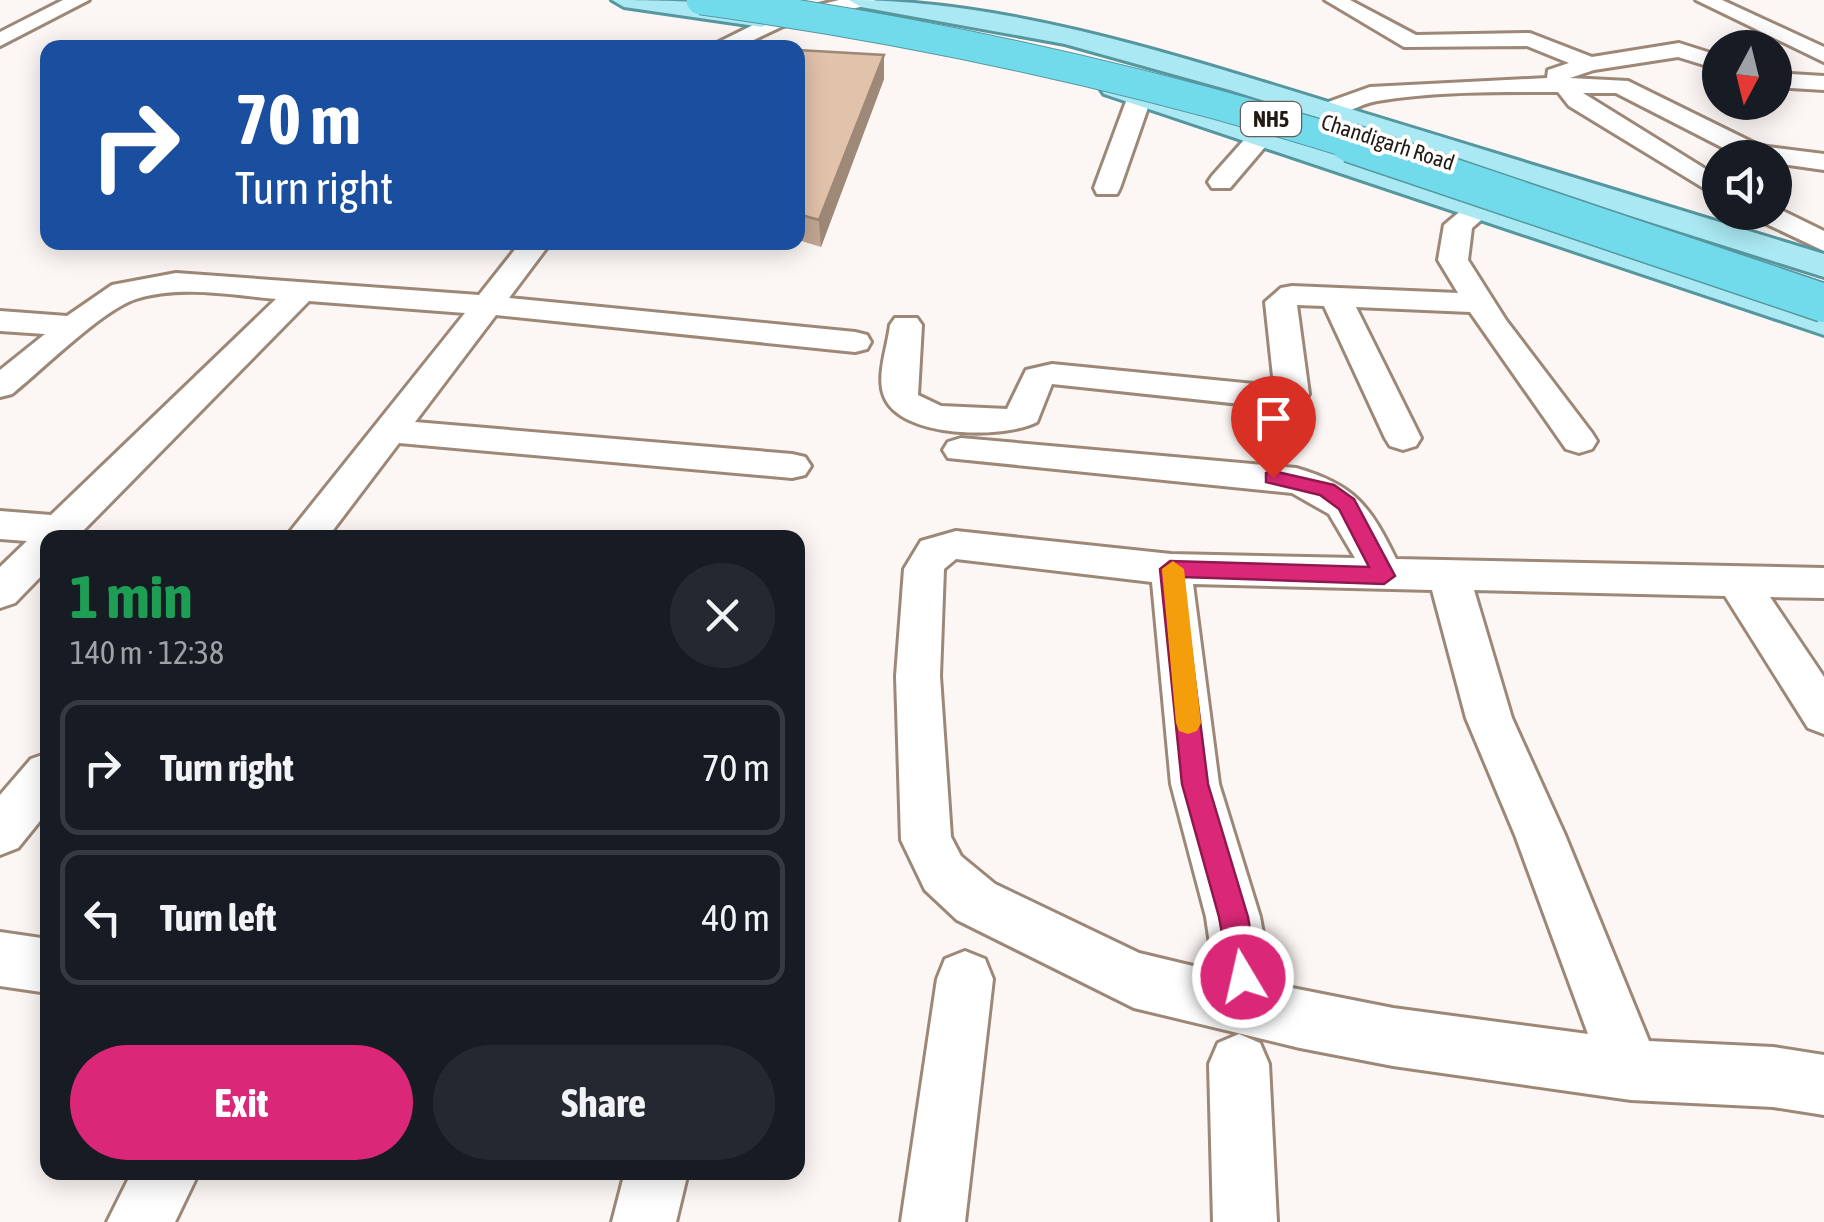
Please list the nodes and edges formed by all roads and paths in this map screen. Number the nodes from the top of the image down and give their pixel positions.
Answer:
1 (79, 0) edge
2 (624, 0) edge
3 (702, 0) edge
4 (863, 0) edge
5 (1336, 0) edge
6 (1706, 0) edge
7 (772, 11) edge
8 (0, 40) edge
9 (730, 40) edge
10 (1824, 55) edge
11 (1702, 57) edge
12 (1590, 64) junction
13 (1792, 81) edge
14 (1824, 83) edge
15 (1561, 84) junction
16 (1140, 96) junction
17 (1326, 111) junction
18 (1261, 136) junction
19 (1824, 162) edge
20 (1702, 179) edge
21 (1221, 182) dead end
22 (1107, 188) dead end
23 (1480, 209) junction
24 (1792, 226) edge
25 (1824, 242) edge
26 (531, 250) edge
27 (1824, 266) edge
28 (1824, 281) edge
29 (300, 292) junction
30 (1335, 297) junction
31 (1478, 302) junction
32 (1824, 304) edge
33 (487, 305) junction
34 (0, 322) edge
35 (1824, 323) edge
36 (906, 325) dead end
37 (74, 326) junction
38 (855, 342) dead end
39 (0, 387) edge
40 (389, 431) junction
41 (1403, 438) dead end
42 (1579, 441) dead end
43 (961, 450) dead end
44 (792, 466) dead end
45 (0, 524) edge
46 (61, 530) edge
47 (310, 530) edge
48 (40, 534) edge
49 (40, 551) edge
50 (1170, 569) junction
51 (1448, 574) junction
52 (1384, 576) junction
53 (1737, 581) junction
54 (1824, 582) edge
55 (0, 592) edge
56 (1824, 715) edge
57 (40, 784) edge
58 (0, 832) edge
59 (0, 958) edge
60 (40, 965) edge
61 (965, 979) dead end
62 (1243, 1035) junction
63 (1631, 1070) junction
64 (1824, 1085) edge
65 (163, 1180) edge
66 (655, 1180) edge
67 (139, 1222) edge
68 (644, 1222) edge
69 (933, 1222) edge
70 (1245, 1222) edge

1 - 8 street
2 - 7 main road
3 - 32 highway, NH5, bridge
4 - 7 street
4 - 17 main road
5 - 12 street
6 - 10 street
7 - 9 street
7 - 16 main road
7 - 28 highway, Chandigarh Road / NH5
11 - 12 street
12 - 15 street
13 - 14 street
15 - 17 street
15 - 19 street
15 - 20 street
16 - 18 main road
16 - 22 street
17 - 27 main road
18 - 21 street
18 - 23 main road
23 - 31 street
23 - 35 main road
24 - 25 street
26 - 33 street
29 - 33 street
29 - 37 street
29 - 46 street
30 - 31 street
30 - 36 street
30 - 41 street
31 - 42 street
33 - 38 street
33 - 40 street
34 - 37 street
37 - 39 street
40 - 44 street
40 - 47 street
43 - 52 street
45 - 48 street
49 - 55 street
50 - 52 street
50 - 62 street
50 - 62 street
51 - 52 street
51 - 53 street
51 - 63 street
53 - 54 street
53 - 56 street
57 - 58 street
59 - 60 street
61 - 69 street
62 - 63 street
62 - 70 street
63 - 64 street
65 - 67 street
66 - 68 street

